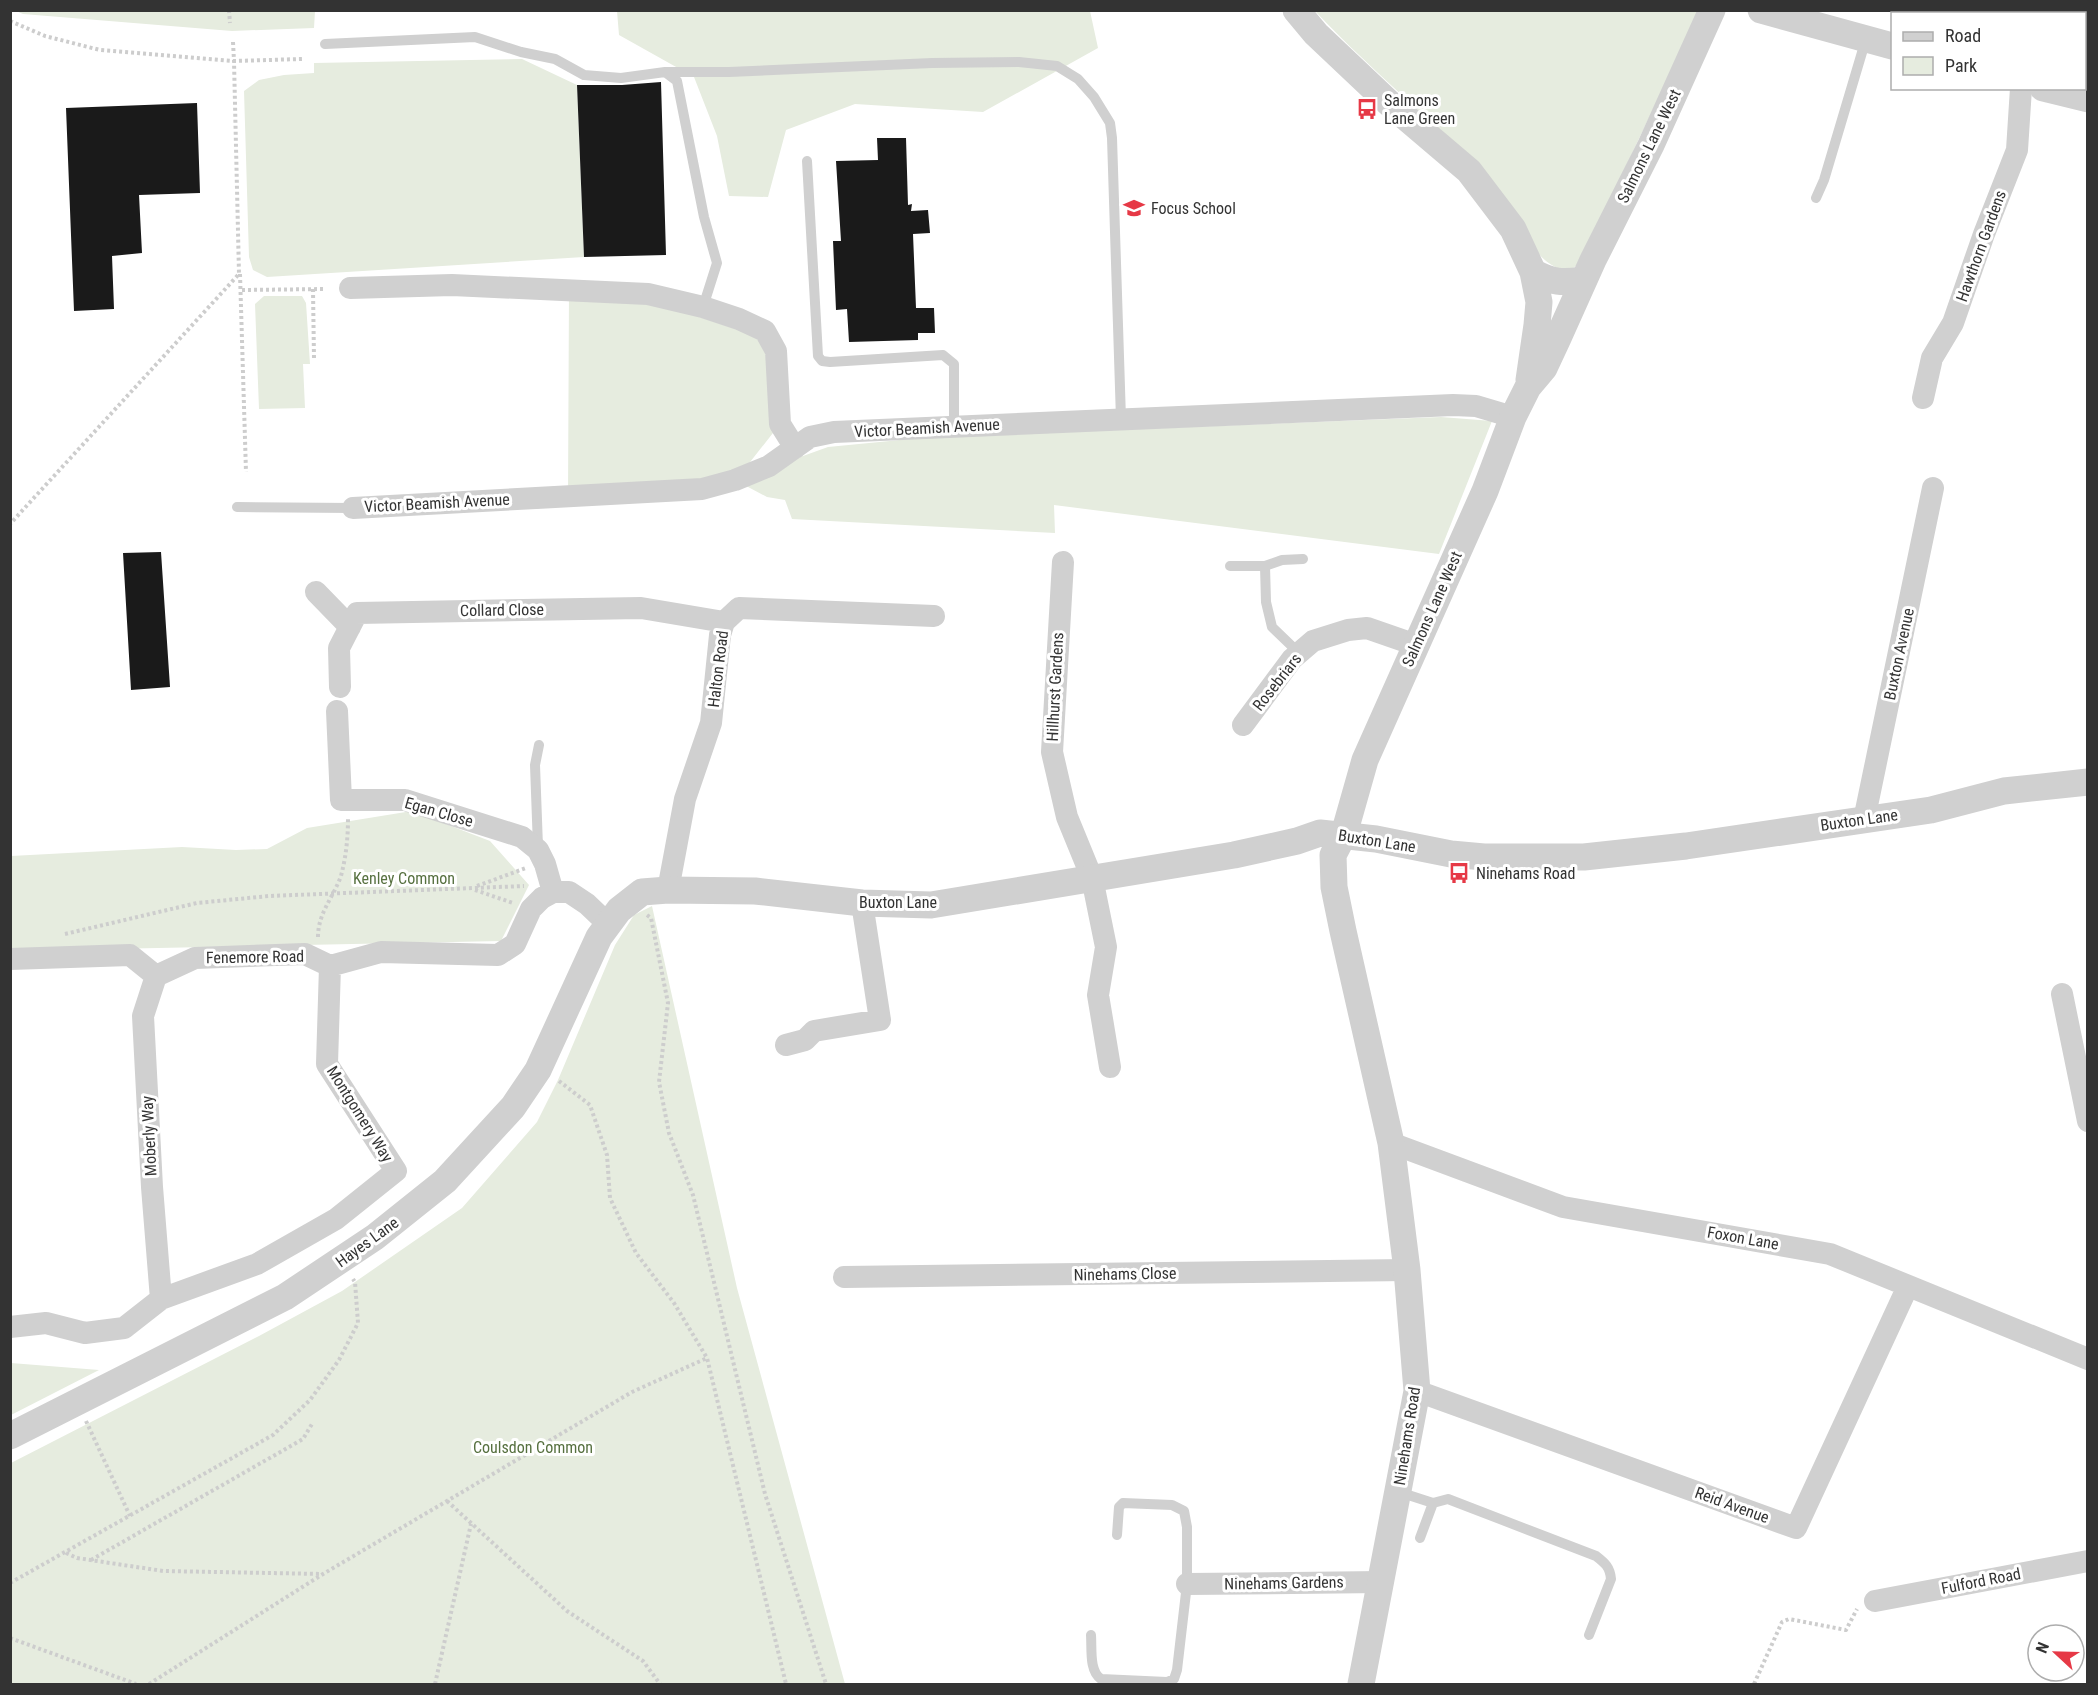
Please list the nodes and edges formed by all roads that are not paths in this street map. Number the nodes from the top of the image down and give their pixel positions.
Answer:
1 (1296, 10) edge
2 (1712, 10) edge
3 (1761, 10) edge
4 (1866, 39) junction
5 (325, 44) dead end
6 (1891, 45) edge
7 (665, 72) junction
8 (2021, 90) edge
9 (2059, 90) edge
10 (2084, 93) edge
11 (807, 161) dead end
12 (1816, 198) dead end
13 (1533, 272) junction
14 (1584, 279) junction
15 (350, 288) dead end
16 (703, 308) junction
17 (1528, 387) junction
18 (1923, 399) dead end
19 (1513, 417) junction
20 (1120, 419) junction
21 (954, 426) junction
22 (795, 448) junction
23 (1933, 488) dead end
24 (237, 507) dead end
25 (353, 508) joint
26 (1303, 559) dead end
27 (1063, 562) dead end
28 (1230, 566) dead end
29 (1265, 566) junction
30 (316, 592) dead end
31 (934, 616) dead end
32 (724, 622) junction
33 (350, 627) junction
34 (1416, 645) junction
35 (1299, 653) junction
36 (340, 687) dead end
37 (337, 711) dead end
38 (1243, 725) dead end
39 (539, 745) dead end
40 (2088, 782) edge
41 (1864, 820) junction
42 (1344, 834) junction
43 (542, 857) junction
44 (1092, 878) junction
45 (668, 890) junction
46 (553, 892) junction
47 (862, 903) junction
48 (608, 924) junction
49 (10, 959) edge
50 (330, 966) junction
51 (156, 976) junction
52 (2062, 994) dead end
53 (786, 1045) dead end
54 (1110, 1067) dead end
55 (2088, 1121) edge
56 (1391, 1143) junction
57 (1407, 1270) junction
58 (844, 1277) dead end
59 (1908, 1286) junction
60 (161, 1299) junction
61 (10, 1327) edge
62 (2088, 1359) edge
63 (1417, 1390) junction
64 (10, 1436) edge
65 (1398, 1492) junction
66 (1433, 1503) junction
67 (1117, 1535) dead end
68 (1420, 1538) dead end
69 (2088, 1561) edge
70 (1382, 1582) junction
71 (1187, 1584) junction
72 (1875, 1601) road end
73 (1091, 1635) dead end
74 (1589, 1635) dead end
75 (1361, 1684) edge

1 - 13 street, Salmons Lane West
2 - 14 street, Salmons Lane West
3 - 4 street
4 - 6 street
4 - 12 lane
5 - 7 lane
7 - 16 lane
7 - 20 lane
8 - 18 street, Hawthorn Gardens
9 - 10 street
11 - 21 lane
13 - 14 street
13 - 17 street, Salmons Lane West
14 - 17 street, Salmons Lane West
15 - 16 street
16 - 22 street
17 - 19 street, Salmons Lane West
19 - 20 street, Victor Beamish Avenue
19 - 34 street, Salmons Lane West
20 - 21 street, Victor Beamish Avenue
21 - 22 street, Victor Beamish Avenue
22 - 25 street, Victor Beamish Avenue
23 - 41 street, Buxton Avenue
24 - 25 lane
26 - 29 lane
27 - 44 street, Hillhurst Gardens
28 - 29 lane
29 - 35 lane
30 - 33 street
31 - 32 street, Halton Road
32 - 33 street, Collard Close
32 - 45 street, Halton Road
33 - 36 street
34 - 35 street, Rosebriars
34 - 42 street, Salmons Lane West
35 - 38 street, Rosebriars
37 - 43 street, Egan Close
39 - 43 lane
40 - 41 street, Buxton Lane
41 - 42 street, Buxton Lane
42 - 44 street, Buxton Lane
42 - 56 street, Ninehams Road
43 - 46 street
44 - 47 street, Buxton Lane
44 - 54 street, Hillhurst Gardens
45 - 47 street, Buxton Lane
45 - 48 street, Buxton Lane
46 - 48 street
46 - 50 street
47 - 53 street
48 - 64 street, Hayes Lane
49 - 51 street
50 - 51 street, Fenemore Road
50 - 60 street, Montgomery Way
51 - 60 street, Moberly Way
52 - 55 street
56 - 57 street, Ninehams Road
56 - 59 street, Foxon Lane
57 - 58 street, Ninehams Close
57 - 63 street, Ninehams Road
59 - 62 street, Foxon Lane
59 - 63 street, Reid Avenue
60 - 61 street
63 - 65 street, Ninehams Road
65 - 66 lane
65 - 70 street, Ninehams Road
66 - 68 lane
66 - 74 lane
67 - 71 lane
69 - 72 street, Fulford Road
70 - 71 street, Ninehams Gardens
70 - 75 street, Ninehams Road
71 - 73 lane

